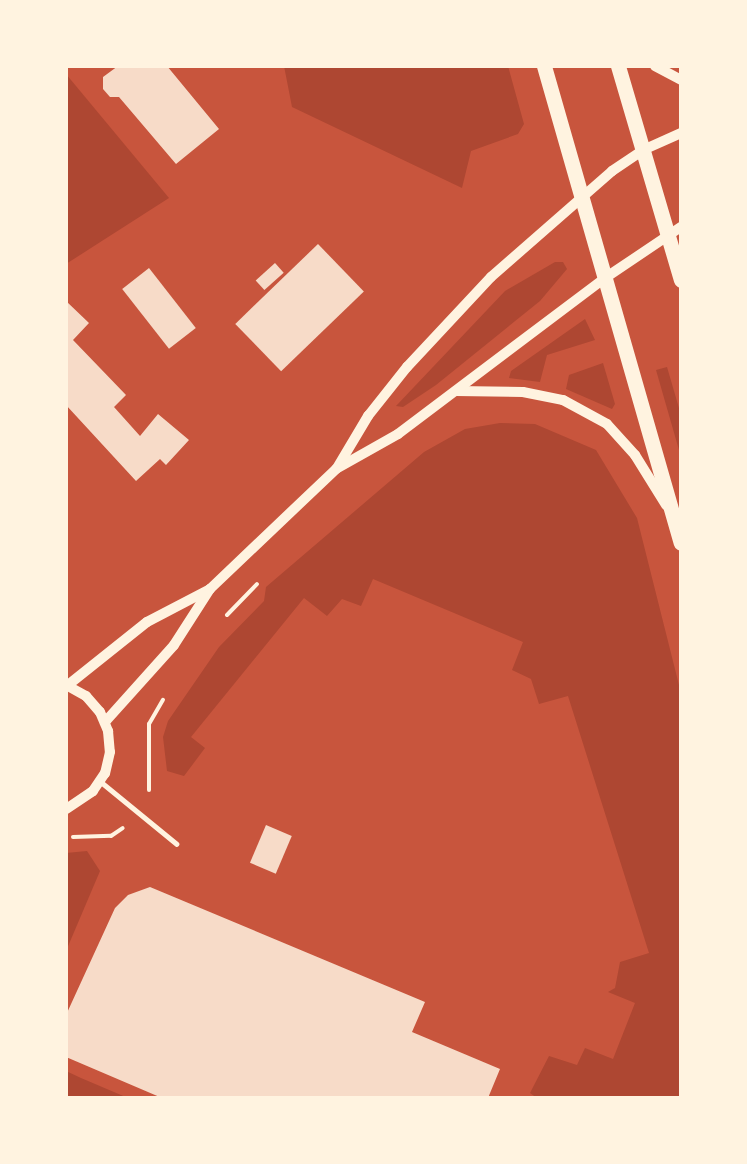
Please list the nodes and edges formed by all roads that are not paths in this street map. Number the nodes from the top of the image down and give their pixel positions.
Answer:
1 (544, 66) edge
2 (618, 66) edge
3 (654, 66) edge
4 (681, 80) edge
5 (681, 133) edge
6 (643, 150) junction
7 (581, 195) junction
8 (675, 231) edge
9 (605, 278) junction
10 (681, 280) edge
11 (456, 391) junction
12 (336, 469) junction
13 (674, 518) junction
14 (681, 543) edge
15 (210, 589) junction
16 (67, 685) edge
17 (105, 722) junction
18 (99, 781) junction
19 (66, 809) edge
20 (177, 844) dead end

1 - 7 main road
2 - 6 main road
3 - 4 street
5 - 6 street
6 - 7 street
6 - 8 main road
7 - 9 main road
7 - 12 street
8 - 9 street
8 - 10 main road
9 - 11 street
9 - 13 main road
11 - 12 street
11 - 13 street
12 - 15 street
13 - 14 main road
15 - 16 street
15 - 17 street
16 - 17 street
17 - 18 street
18 - 19 street
18 - 20 lane

